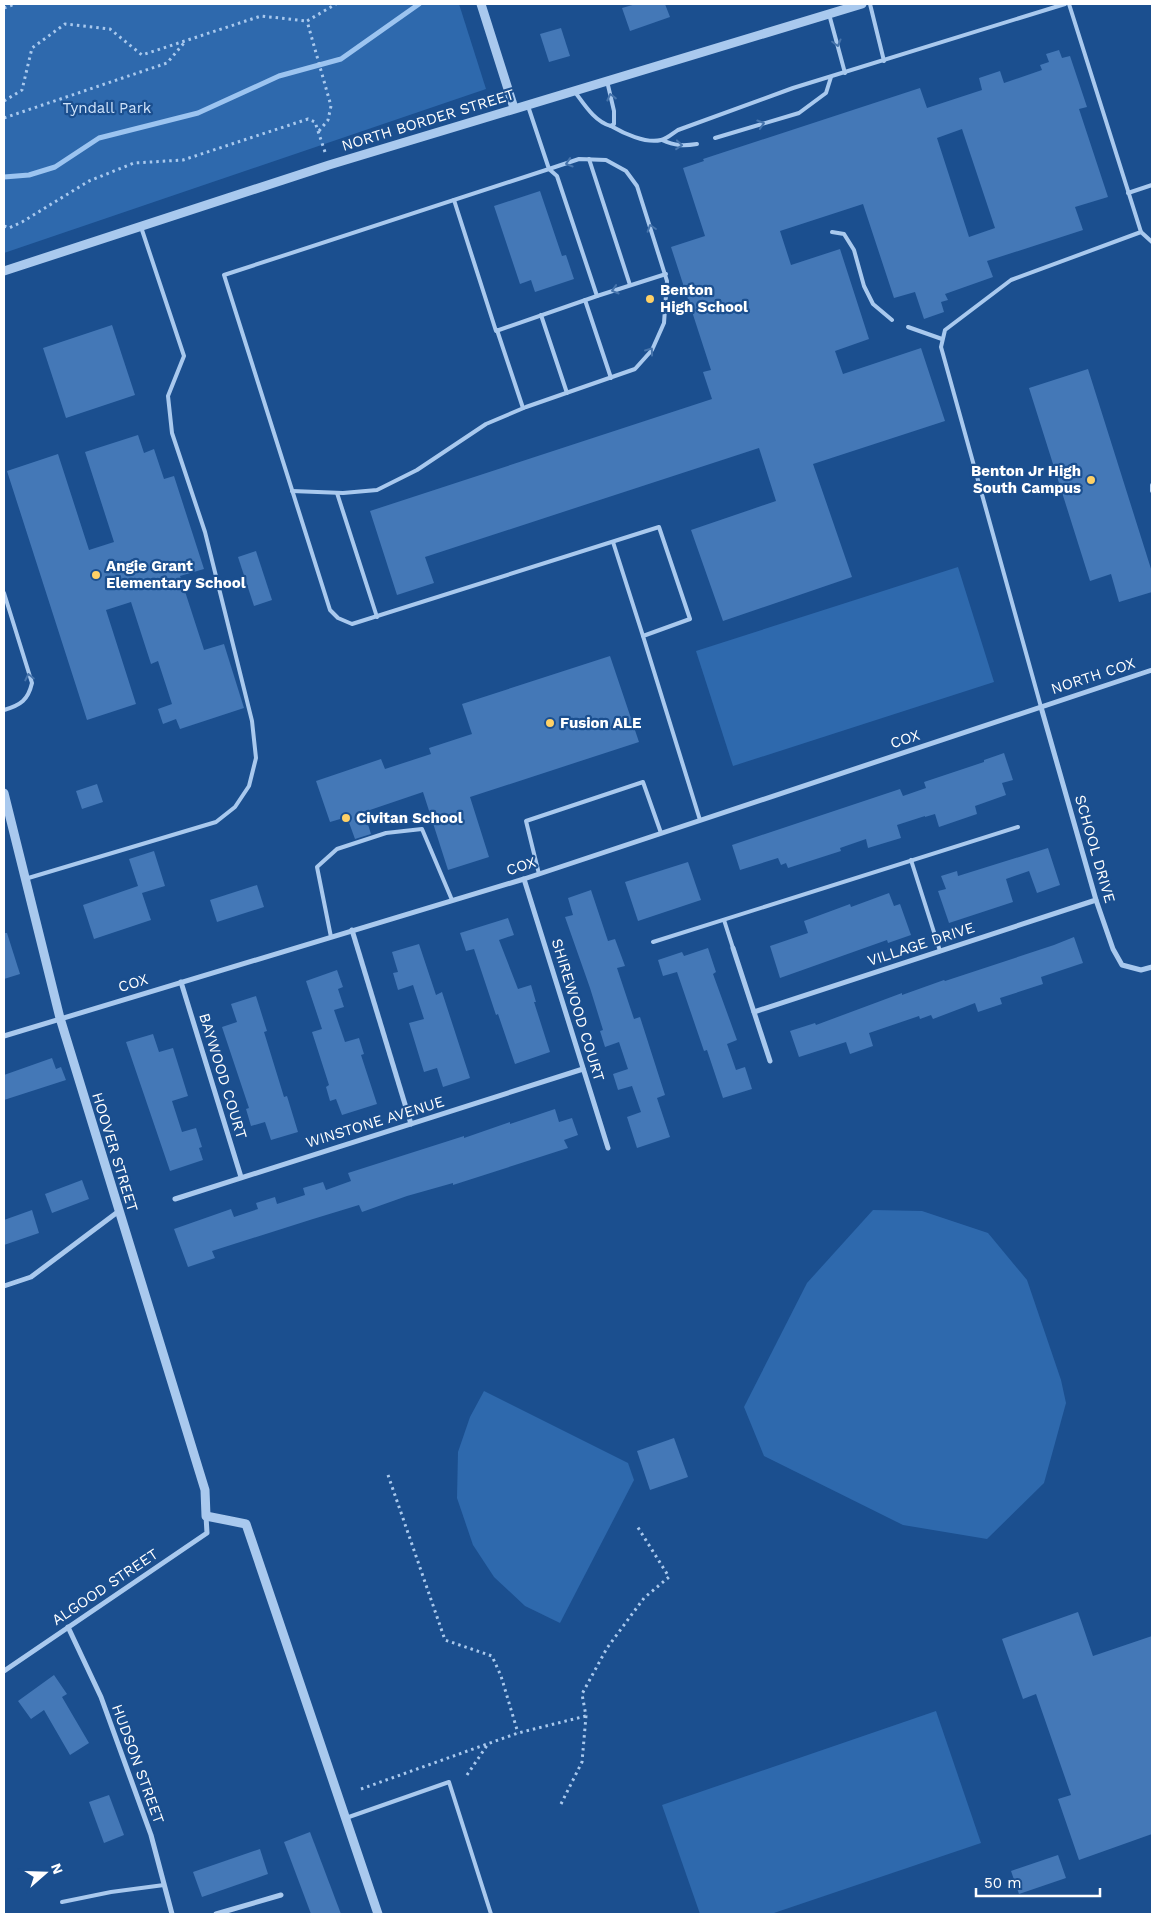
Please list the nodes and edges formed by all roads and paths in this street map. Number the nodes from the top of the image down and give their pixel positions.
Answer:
1 (15, 4) edge
2 (336, 4) edge
3 (481, 4) edge
4 (862, 4) edge
5 (870, 4) edge
6 (1065, 4) edge
7 (1069, 4) edge
8 (4, 8) edge
9 (829, 14) junction
10 (307, 21) junction
11 (186, 41) junction
12 (884, 61) junction
13 (845, 73) junction
14 (831, 77) junction
15 (606, 80) junction
16 (574, 90) junction
17 (4, 101) edge
18 (527, 104) junction
19 (514, 108) junction
20 (4, 118) edge
21 (611, 126) junction
22 (319, 132) junction
23 (714, 138) dead end
24 (662, 140) junction
25 (697, 144) dead end
26 (589, 160) junction
27 (329, 165) junction
28 (549, 169) junction
29 (1152, 185) edge
30 (1128, 193) junction
31 (454, 200) junction
32 (4, 226) edge
33 (140, 226) junction
34 (832, 232) dead end
35 (1142, 232) junction
36 (1152, 242) edge
37 (4, 271) edge
38 (666, 274) junction
39 (630, 285) junction
40 (597, 296) junction
41 (585, 300) junction
42 (541, 315) junction
43 (892, 320) dead end
44 (908, 327) dead end
45 (497, 330) junction
46 (942, 339) junction
47 (611, 378) junction
48 (567, 393) junction
49 (522, 408) junction
50 (1152, 485) edge
51 (292, 491) junction
52 (1152, 491) edge
53 (337, 493) junction
54 (613, 542) junction
55 (4, 593) edge
56 (377, 617) junction
57 (643, 636) junction
58 (1152, 670) edge
59 (1041, 707) junction
60 (4, 710) edge
61 (4, 793) edge
62 (700, 820) junction
63 (1018, 827) dead end
64 (661, 833) junction
65 (911, 860) junction
66 (539, 874) junction
67 (25, 879) junction
68 (524, 879) junction
69 (452, 900) junction
70 (1096, 900) junction
71 (724, 920) junction
72 (352, 930) junction
73 (331, 937) junction
74 (653, 942) dead end
75 (733, 948) joint
76 (940, 951) junction
77 (1152, 966) edge
78 (181, 982) junction
79 (754, 1012) junction
80 (60, 1018) junction
81 (4, 1036) edge
82 (770, 1062) dead end
83 (584, 1069) junction
84 (411, 1124) junction
85 (608, 1148) dead end
86 (241, 1177) junction
87 (175, 1199) dead end
88 (119, 1211) junction
89 (4, 1286) edge
90 (388, 1475) dead end
91 (206, 1516) junction
92 (638, 1526) dead end
93 (68, 1627) junction
94 (4, 1671) edge
95 (586, 1716) junction
96 (518, 1733) junction
97 (488, 1744) junction
98 (467, 1775) dead end
99 (360, 1789) dead end
100 (561, 1804) dead end
101 (345, 1818) junction
102 (164, 1885) junction
103 (281, 1895) dead end
104 (62, 1902) dead end
105 (172, 1914) edge
106 (216, 1914) edge
107 (378, 1914) edge
108 (491, 1914) edge

1 - 8 path
2 - 10 path
3 - 19 street
4 - 9 street, NORTH BORDER STREET
5 - 12 lane
6 - 12 lane
7 - 30 lane
9 -> 13 lane
9 - 15 street, NORTH BORDER STREET
10 - 11 path
10 - 22 path
11 - 17 path
11 - 20 path
12 - 13 lane
13 - 14 lane
23 -> 14 lane
14 - 24 lane
15 - 16 street, NORTH BORDER STREET
21 -> 15 lane
16 - 18 street, NORTH BORDER STREET
16 - 21 lane
18 - 19 street, NORTH BORDER STREET
18 - 28 lane
19 - 27 street, NORTH BORDER STREET
21 - 24 lane
22 - 27 path
22 - 32 path
24 -> 25 lane
26 -> 28 lane
38 -> 26 lane
26 - 39 lane
27 - 33 street, NORTH BORDER STREET
28 - 31 lane
28 - 40 lane
29 - 30 lane
30 - 35 lane
31 - 45 lane
31 - 51 lane
33 - 37 street, NORTH BORDER STREET
33 - 67 lane
34 - 43 lane
35 - 36 lane
35 - 46 lane
38 - 39 lane
47 -> 38 lane
39 -> 40 lane
40 - 41 lane
41 - 42 lane
41 - 47 lane
42 - 45 lane
42 - 48 lane
44 - 46 lane
45 - 49 lane
46 - 59 lane
47 - 48 lane
48 - 49 lane
49 - 53 lane
50 - 52 lane
51 - 53 lane
51 - 56 lane
53 - 56 lane
54 - 56 lane
54 - 57 lane
54 - 57 lane
60 -> 55 lane
57 - 62 lane
58 - 59 street, NORTH COX
59 - 62 street, COX
59 - 70 street, SCHOOL DRIVE
61 - 67 street, HOOVER STREET
62 - 64 street, COX
63 - 65 lane
64 - 66 street, COX
64 - 66 lane
65 - 71 lane
65 - 76 lane
66 - 68 street, COX
67 - 80 street, HOOVER STREET
68 - 69 street, COX
68 - 83 street, SHIREWOOD COURT
69 - 72 street, COX
69 - 73 lane
70 - 76 street, VILLAGE DRIVE
70 - 77 street, SCHOOL DRIVE
71 - 74 lane
71 - 75 lane
72 - 73 street, COX
72 - 84 street
73 - 78 street, COX
75 - 79 street
76 - 79 street, VILLAGE DRIVE
78 - 80 street, COX
78 - 86 street, BAYWOOD COURT
79 - 82 street
80 - 81 street, COX
80 - 88 street, HOOVER STREET
83 - 84 street, WINSTONE AVENUE
83 - 85 street, SHIREWOOD COURT
84 - 86 street, WINSTONE AVENUE
86 - 87 street, WINSTONE AVENUE
88 - 89 street
88 - 91 street, HOOVER STREET
90 - 96 path
91 - 93 street, ALGOOD STREET
91 - 101 street
92 - 95 path
93 - 94 street, ALGOOD STREET
93 - 102 street, HUDSON STREET
95 - 96 path
95 - 100 path
96 - 97 path
97 - 98 path
97 - 99 path
101 - 107 street
101 - 108 lane
102 - 104 lane
102 - 105 street, HUDSON STREET
103 - 106 street

